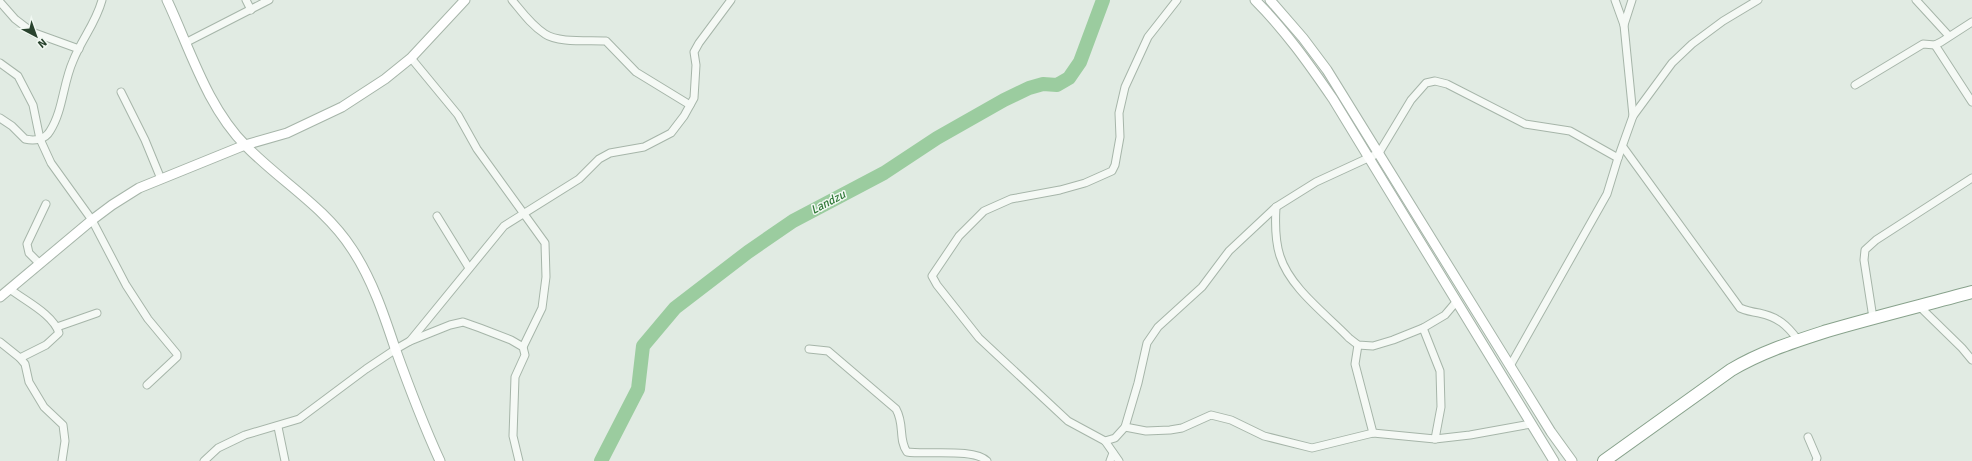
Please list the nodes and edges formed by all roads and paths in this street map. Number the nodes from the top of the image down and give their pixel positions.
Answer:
1 (102, 0) edge
2 (167, 0) edge
3 (246, 0) edge
4 (269, 0) edge
5 (465, 0) edge
6 (512, 0) edge
7 (731, 0) edge
8 (1177, 0) edge
9 (1255, 0) edge
10 (1270, 0) edge
11 (1614, 0) edge
12 (1632, 0) edge
13 (1758, 0) edge
14 (1916, 0) edge
15 (0, 2) edge
16 (251, 10) junction
17 (1972, 22) edge
18 (1624, 25) junction
19 (1949, 36) junction
20 (187, 42) junction
21 (1935, 45) junction
22 (79, 49) junction
23 (411, 58) junction
24 (0, 63) edge
25 (1855, 84) dead end
26 (121, 92) dead end
27 (1972, 102) edge
28 (690, 105) junction
29 (1634, 116) junction
30 (0, 118) edge
31 (40, 139) junction
32 (245, 145) junction
33 (1622, 147) junction
34 (1379, 153) junction
35 (1618, 158) junction
36 (1369, 159) junction
37 (1972, 178) edge
38 (160, 179) junction
39 (46, 204) dead end
40 (1276, 207) junction
41 (524, 213) junction
42 (437, 216) dead end
43 (92, 220) junction
44 (40, 264) junction
45 (469, 268) junction
46 (10, 289) junction
47 (1972, 292) edge
48 (0, 297) edge
49 (1456, 302) junction
50 (1919, 306) junction
51 (97, 313) dead end
52 (1873, 318) junction
53 (57, 328) junction
54 (1423, 328) junction
55 (1798, 340) junction
56 (410, 341) junction
57 (0, 342) edge
58 (1358, 344) junction
59 (522, 347) junction
60 (396, 349) junction
61 (809, 349) dead end
62 (20, 358) junction
63 (1972, 360) edge
64 (1510, 366) junction
65 (147, 385) dead end
66 (1531, 424) junction
67 (278, 426) junction
68 (1125, 427) junction
69 (1373, 433) junction
70 (1808, 437) dead end
71 (1435, 439) junction
72 (1105, 441) junction
73 (1113, 453) junction
74 (62, 461) edge
75 (204, 461) edge
76 (286, 461) edge
77 (440, 461) edge
78 (519, 461) edge
79 (987, 461) edge
80 (1110, 461) edge
81 (1119, 461) edge
82 (1554, 461) edge
83 (1572, 461) edge
84 (1604, 461) edge
85 (1816, 461) edge

1 - 22 street
2 - 20 street
3 - 16 street
4 - 16 street
5 - 23 street
6 - 28 street
7 - 28 street
8 - 72 street
9 - 36 street
10 - 34 street
11 - 18 street
12 - 18 street
13 - 29 street
14 - 19 street
15 - 22 street
16 - 20 street
17 - 19 street
18 - 29 street
19 - 21 street
20 - 32 street
21 - 25 street
21 - 27 street
22 - 31 street
23 - 32 street
23 - 41 street
24 - 31 street
26 - 38 street
28 - 41 street
29 - 33 street
30 - 31 street
31 - 43 street
32 - 38 street
32 - 60 street
33 - 35 street
33 - 55 street
34 - 35 street
34 - 36 street
34 - 64 street
35 - 64 street
36 - 40 street
36 - 49 street
37 - 52 street
38 - 43 street
39 - 44 street
40 - 58 street
40 - 68 street
41 - 45 street
41 - 59 street
42 - 45 street
43 - 44 street
43 - 65 street
44 - 46 street
45 - 56 street
46 - 48 street
46 - 53 street
47 - 50 highway
49 - 54 street
49 - 66 street
50 - 52 highway
50 - 63 street
51 - 53 street
52 - 55 highway
53 - 62 street
54 - 58 street
54 - 71 street
55 - 84 highway
56 - 59 street
56 - 60 street
57 - 62 street
58 - 69 street
59 - 78 street
60 - 67 street
60 - 77 street
61 - 79 street
62 - 74 street
64 - 83 street
66 - 71 street
66 - 82 street
67 - 75 street
67 - 76 street
68 - 69 street
68 - 72 street
69 - 71 street
70 - 85 street
72 - 73 street
73 - 80 street
73 - 81 street

